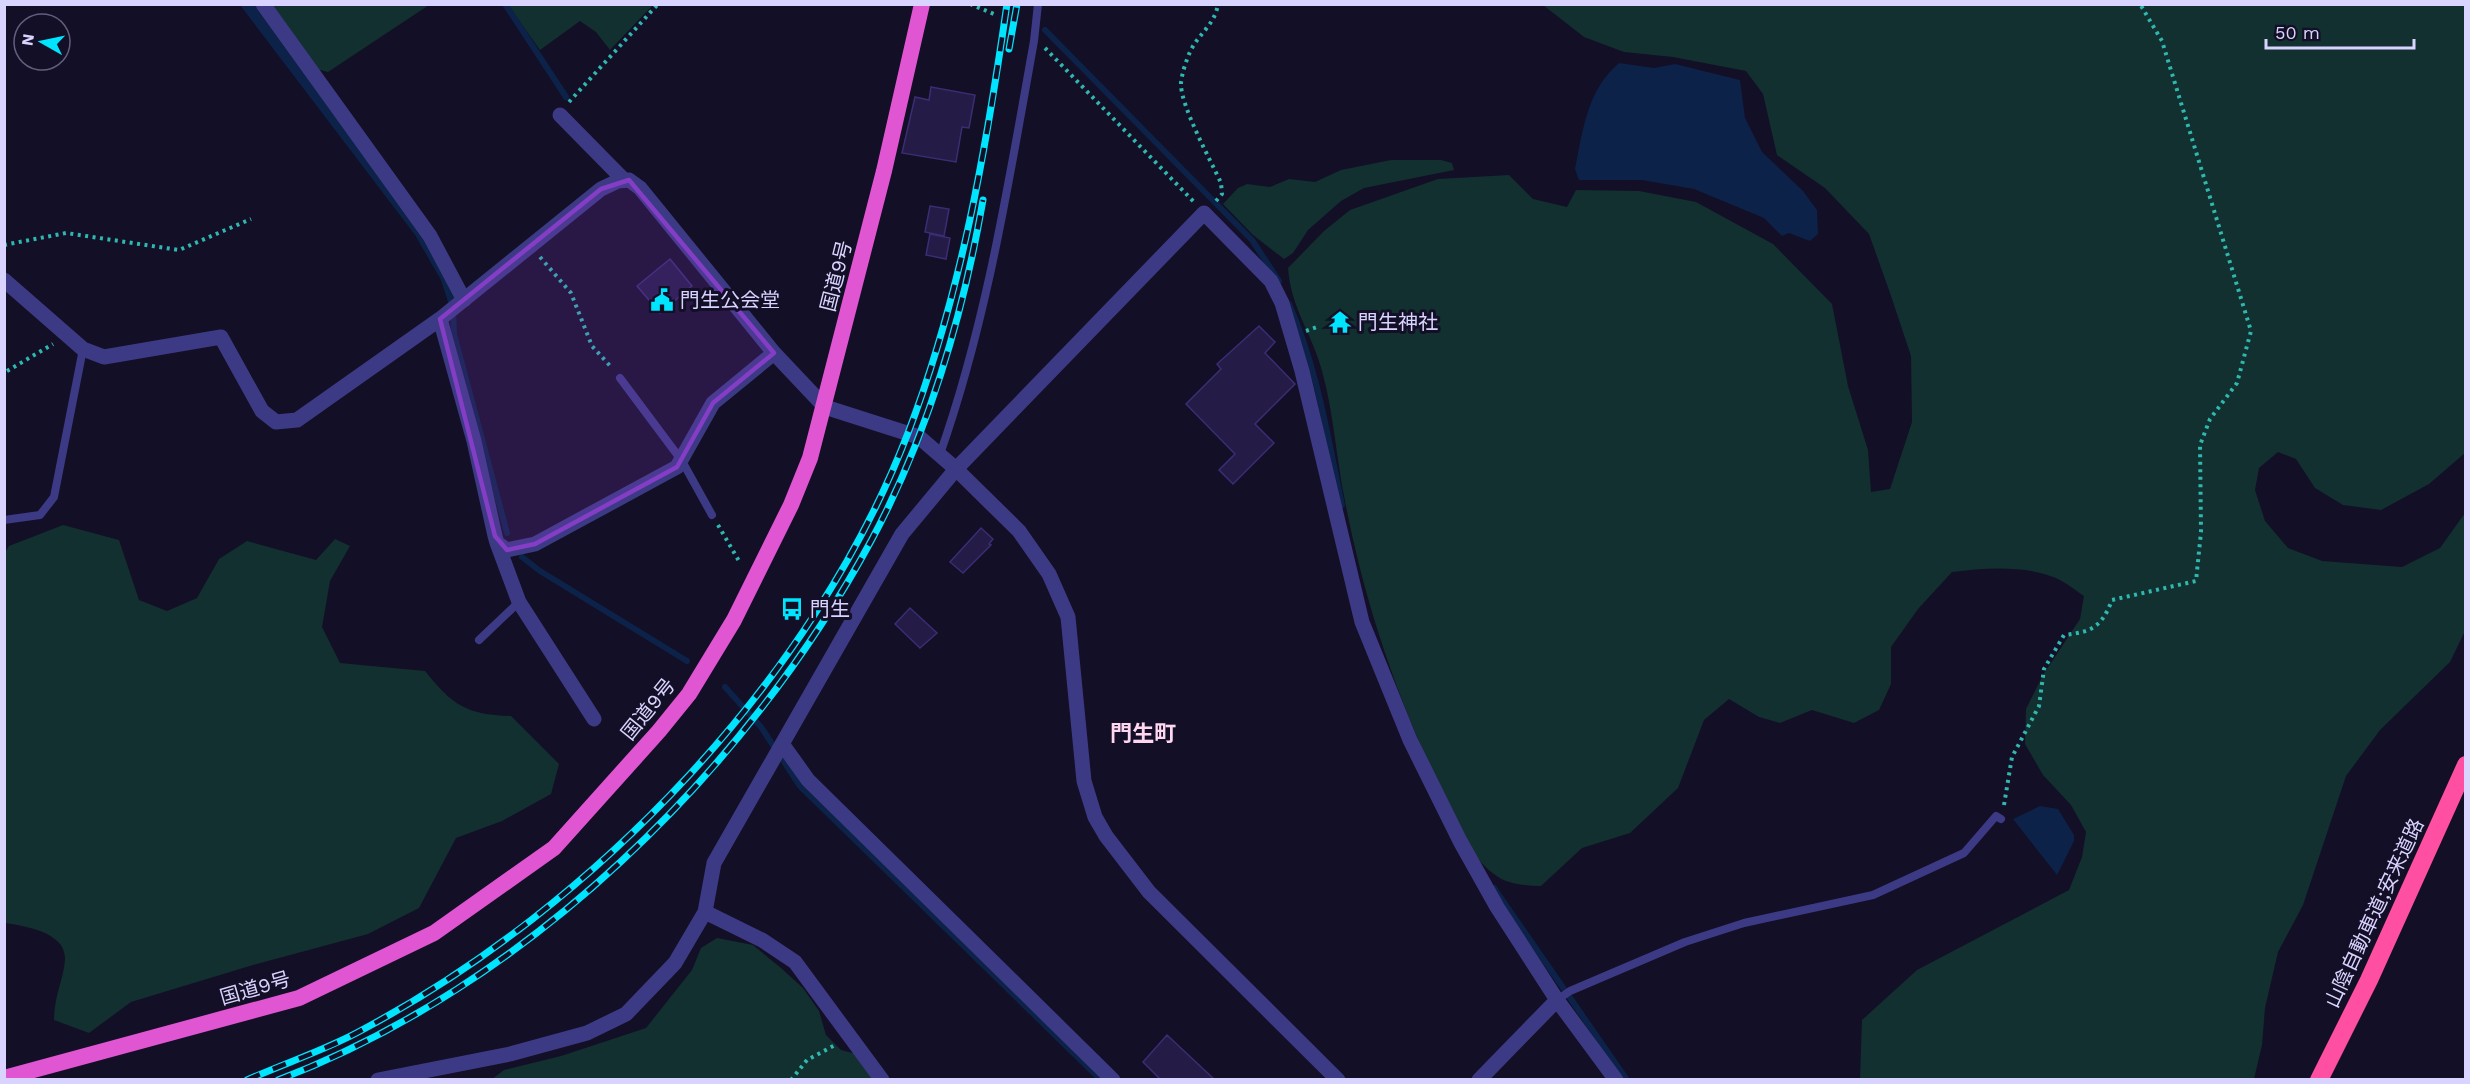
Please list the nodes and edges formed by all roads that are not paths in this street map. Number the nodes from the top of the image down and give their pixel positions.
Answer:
1 (263, 4) edge
2 (922, 4) edge
3 (1038, 4) edge
4 (560, 115) road end
5 (624, 180) junction
6 (4, 280) edge
7 (453, 309) junction
8 (83, 349) junction
9 (774, 352) junction
10 (620, 378) road end
11 (825, 407) junction
12 (940, 454) junction
13 (682, 462) junction
14 (956, 469) junction
15 (712, 515) road end
16 (4, 520) edge
17 (497, 543) junction
18 (519, 602) junction
19 (479, 640) dead end
20 (594, 719) dead end
21 (781, 747) junction
22 (2466, 765) edge
23 (2001, 819) road end
24 (705, 912) junction
25 (1559, 998) junction
26 (437, 1073) edge
27 (4, 1078) edge
28 (378, 1080) edge
29 (882, 1080) edge
30 (1113, 1080) edge
31 (1338, 1080) edge
32 (1479, 1080) edge
33 (1616, 1080) edge
34 (2319, 1080) edge

1 - 7 street
2 - 11 highway, 国道9号
3 - 12 lane
4 - 5 street
5 - 7 street
5 - 9 street
6 - 8 street
7 - 8 street
7 - 17 street
8 - 16 lane
9 - 11 street
9 - 13 street
10 - 13 lane
11 - 12 street
11 - 27 highway, 国道9号
12 - 14 street
13 - 15 lane
13 - 17 street
14 - 21 street
14 - 25 street
14 - 31 street
17 - 18 street
18 - 19 lane
18 - 20 street
21 - 24 street
21 - 30 street
22 - 34 highway, 山陰自動車道;安来道路
23 - 25 lane
24 - 26 street
24 - 29 street
25 - 32 street
25 - 33 street
26 - 28 street

